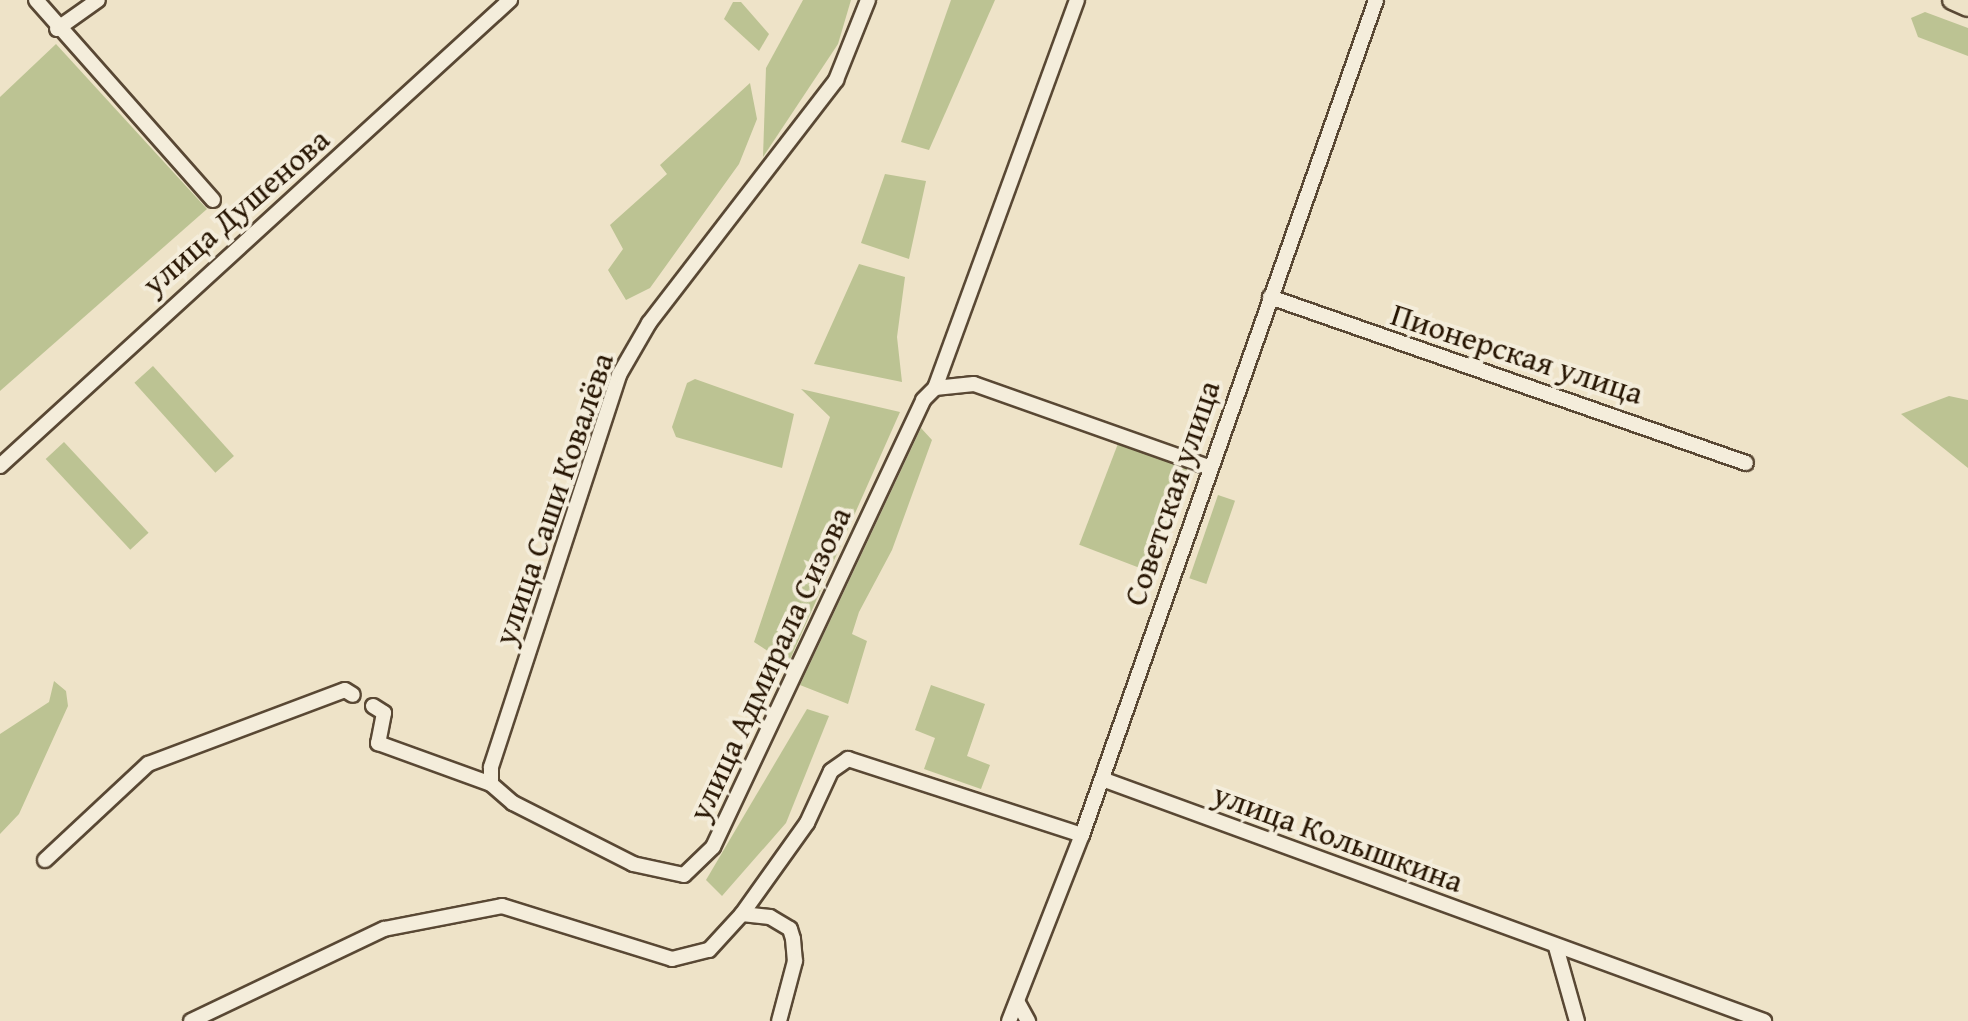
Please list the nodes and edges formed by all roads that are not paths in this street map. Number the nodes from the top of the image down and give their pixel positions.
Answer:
1 (36, 0) edge
2 (98, 0) edge
3 (510, 0) edge
4 (868, 0) edge
5 (1077, 0) edge
6 (1376, 0) edge
7 (1952, 0) edge
8 (1968, 7) edge
9 (57, 30) junction
10 (212, 200) dead end
11 (1270, 297) junction
12 (948, 351) junction
13 (963, 382) junction
14 (934, 388) junction
15 (1746, 462) dead end
16 (0, 466) edge
17 (1209, 468) junction
18 (352, 695) dead end
19 (374, 706) dead end
20 (1102, 779) junction
21 (491, 784) junction
22 (1082, 835) junction
23 (45, 860) dead end
24 (742, 914) junction
25 (1556, 947) junction
26 (1018, 1003) junction
27 (191, 1021) edge
28 (779, 1021) edge
29 (1009, 1021) edge
30 (1028, 1021) edge
31 (1577, 1021) edge
32 (1764, 1021) edge

1 - 9 street
2 - 9 street
3 - 16 street, улица Душенова
4 - 21 street, улица Саши Ковалёва
5 - 12 street
6 - 11 street, Советская улица
7 - 8 main road
9 - 10 street
11 - 15 street, Пионерская улица
11 - 17 street, Советская улица
12 - 13 street
12 - 14 street
13 - 14 street
13 - 17 street
14 - 21 street, улица Адмирала Сизова
17 - 20 street, Советская улица
18 - 23 street
19 - 21 street, улица Адмирала Сизова
20 - 22 street, Советская улица
20 - 25 street, улица Колышкина
22 - 24 street
22 - 26 street, Советская улица
24 - 27 street
24 - 28 street
25 - 31 street
25 - 32 street, улица Колышкина
26 - 29 street, Советская улица
26 - 30 street

